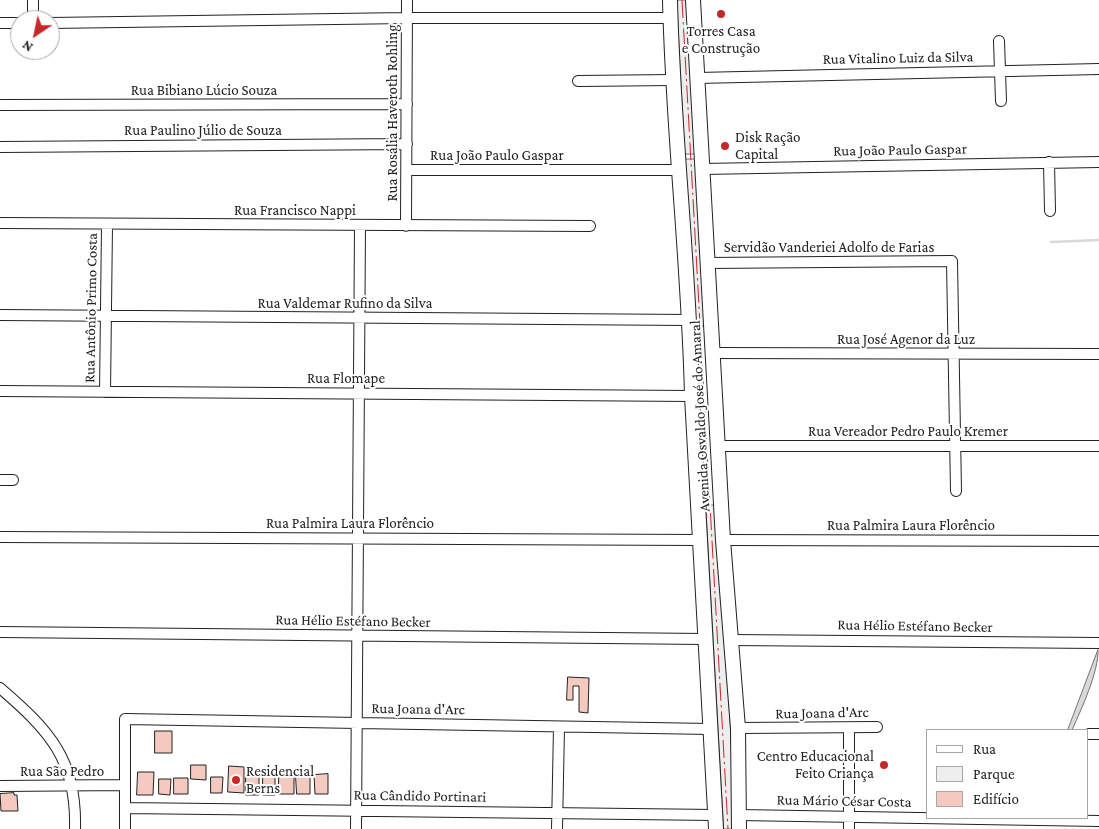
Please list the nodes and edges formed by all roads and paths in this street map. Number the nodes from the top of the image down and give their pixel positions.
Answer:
1 (407, 0) edge
2 (670, 0) edge
3 (693, 0) edge
4 (407, 18) junction
5 (670, 18) junction
6 (60, 23) edge
7 (999, 41) dead end
8 (1099, 69) edge
9 (1000, 70) junction
10 (697, 78) junction
11 (673, 80) junction
12 (578, 81) dead end
13 (1001, 100) dead end
14 (407, 104) junction
15 (0, 105) edge
16 (407, 144) junction
17 (0, 147) edge
18 (1049, 162) junction
19 (1099, 162) edge
20 (702, 169) junction
21 (407, 170) junction
22 (678, 170) junction
23 (1050, 211) dead end
24 (0, 223) edge
25 (106, 225) junction
26 (360, 226) junction
27 (406, 226) junction
28 (590, 226) dead end
29 (707, 263) junction
30 (0, 315) edge
31 (106, 316) junction
32 (360, 318) junction
33 (690, 320) junction
34 (713, 353) junction
35 (954, 354) junction
36 (1099, 354) edge
37 (0, 391) edge
38 (105, 392) junction
39 (359, 394) junction
40 (692, 396) junction
41 (718, 446) junction
42 (955, 446) junction
43 (1099, 446) edge
44 (0, 480) edge
45 (13, 480) dead end
46 (697, 485) junction
47 (720, 489) junction
48 (956, 491) dead end
49 (0, 537) edge
50 (358, 538) junction
51 (700, 540) junction
52 (723, 540) junction
53 (1099, 540) edge
54 (0, 632) edge
55 (358, 636) junction
56 (705, 639) junction
57 (730, 640) junction
58 (1099, 643) edge
59 (0, 688) edge
60 (357, 723) junction
61 (559, 726) junction
62 (877, 727) dead end
63 (738, 728) junction
64 (849, 728) junction
65 (710, 729) junction
66 (72, 785) junction
67 (125, 785) junction
68 (0, 786) edge
69 (125, 808) junction
70 (357, 811) junction
71 (557, 813) junction
72 (849, 817) junction
73 (926, 818) edge
74 (974, 819) edge
75 (1099, 821) edge
76 (716, 822) edge
77 (739, 822) edge
78 (75, 829) edge
79 (125, 829) edge
80 (356, 829) edge
81 (557, 829) edge
82 (849, 829) edge

1 - 4 street, Rua Rosália Haveroth Rohling
2 - 5 main road, Avenida Osvaldo José do Amaral
3 - 10 main road, Avenida Osvaldo José do Amaral
4 - 5 street
4 - 6 street
4 - 14 street, Rua Rosália Haveroth Rohling
5 - 11 main road, Avenida Osvaldo José do Amaral
7 - 9 street
8 - 9 street, Rua Vitalino Luiz da Silva
9 - 10 street, Rua Vitalino Luiz da Silva
9 - 13 street
10 - 20 main road, Avenida Osvaldo José do Amaral
11 - 12 street
11 - 22 main road, Avenida Osvaldo José do Amaral
14 - 15 street, Rua Bibiano Lúcio Souza
14 - 16 street, Rua Rosália Haveroth Rohling
16 - 17 street, Rua Paulino Júlio de Souza
16 - 21 street, Rua Rosália Haveroth Rohling
18 - 19 street, Rua João Paulo Gaspar
18 - 20 street, Rua João Paulo Gaspar
18 - 23 street
20 - 29 main road, Avenida Osvaldo José do Amaral
21 - 22 street, Rua João Paulo Gaspar
21 - 27 street, Rua Rosália Haveroth Rohling
22 - 33 main road, Avenida Osvaldo José do Amaral
24 - 25 street, Rua Francisco Nappi
25 - 26 street, Rua Francisco Nappi
25 - 31 street, Rua Antônio Primo Costa
26 - 27 street, Rua Francisco Nappi
26 - 32 street
27 - 28 street, Rua Francisco Nappi
29 - 34 main road, Avenida Osvaldo José do Amaral
29 - 35 street, Servidão Vanderiei Adolfo de Farias
30 - 31 street, Rua Valdemar Rufino da Silva
31 - 32 street, Rua Valdemar Rufino da Silva
31 - 38 street, Rua Antônio Primo Costa
32 - 33 street, Rua Valdemar Rufino da Silva
32 - 39 street
33 - 40 main road, Avenida Osvaldo José do Amaral
34 - 35 street, Rua José Agenor da Luz
34 - 41 main road, Avenida Osvaldo José do Amaral
35 - 36 street, Rua José Agenor da Luz
35 - 42 street
37 - 38 street, Rua Flomape
38 - 39 street, Rua Flomape
39 - 40 street, Rua Flomape
39 - 50 street
40 - 46 main road, Avenida Osvaldo José do Amaral
41 - 42 street, Rua Vereador Pedro Paulo Kremer
41 - 47 main road, Avenida Osvaldo José do Amaral
42 - 43 street, Rua Vereador Pedro Paulo Kremer
42 - 48 street
44 - 45 street
46 - 47 main road
46 - 51 main road, Avenida Osvaldo José do Amaral
47 - 52 main road, Avenida Osvaldo José do Amaral
49 - 50 street, Rua Palmira Laura Florêncio
50 - 51 street, Rua Palmira Laura Florêncio
50 - 55 street
51 - 56 main road, Avenida Osvaldo José do Amaral
52 - 53 street, Rua Palmira Laura Florêncio
52 - 57 main road, Avenida Osvaldo José do Amaral
54 - 55 street, Rua Hélio Estéfano Becker
55 - 56 street, Rua Hélio Estéfano Becker
55 - 60 street
56 - 65 main road, Avenida Osvaldo José do Amaral
57 - 58 street, Rua Hélio Estéfano Becker
57 - 63 main road, Avenida Osvaldo José do Amaral
59 - 66 street
60 - 61 street, Rua Joana d'Arc
60 - 67 street, Rua Joana d'Arc
60 - 70 street
61 - 65 street, Rua Joana d'Arc
61 - 71 street
62 - 64 street, Rua Joana d'Arc
63 - 64 street, Rua Joana d'Arc
63 - 77 main road, Avenida Osvaldo José do Amaral
64 - 72 street
65 - 76 main road, Avenida Osvaldo José do Amaral
66 - 67 street, Rua São Pedro
66 - 68 street, Rua São Pedro
66 - 78 street
67 - 69 street
69 - 70 street, Rua Cândido Portinari
69 - 79 street
70 - 71 street, Rua Cândido Portinari
70 - 80 street
71 - 76 street, Rua Cândido Portinari
71 - 81 street
72 - 73 street, Rua Mário César Costa
72 - 77 street, Rua Mário César Costa
72 - 82 street
74 - 75 street, Rua Mário César Costa

